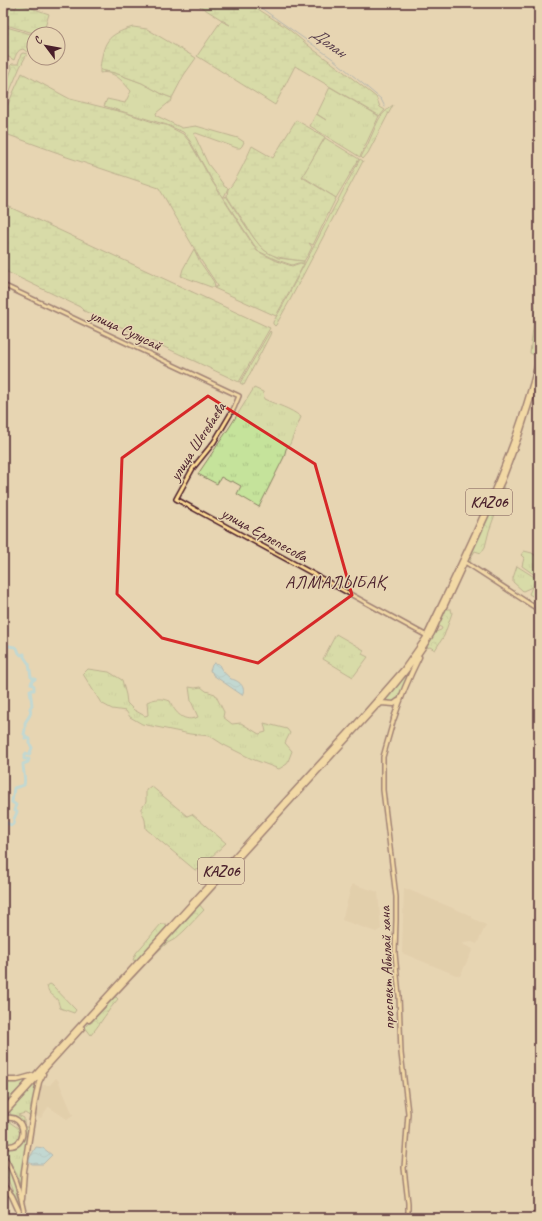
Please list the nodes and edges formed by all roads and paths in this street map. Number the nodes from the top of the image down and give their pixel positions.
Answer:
1 (3, 285) edge
2 (539, 360) edge
3 (539, 372) edge
4 (239, 396) joint
5 (520, 428) junction
6 (176, 499) joint
7 (465, 562) junction
8 (539, 610) edge
9 (427, 636) junction
10 (427, 642) junction
11 (385, 692) junction
12 (383, 699) junction
13 (400, 699) junction
14 (388, 704) junction
15 (372, 710) junction
16 (394, 718) junction
17 (58, 1053) junction
18 (48, 1066) junction
19 (35, 1075) junction
20 (3, 1080) edge
21 (3, 1110) edge
22 (3, 1115) edge
23 (3, 1119) edge
24 (3, 1145) edge
25 (3, 1154) edge
26 (3, 1185) edge
27 (22, 1199) junction
28 (22, 1218) edge
29 (26, 1218) edge
30 (408, 1218) edge

1 - 4 main road, улица Сулусай
2 - 5 highway, KАZ06
3 - 5 highway, KАZ06
4 - 6 main road, улица Шегебаева
5 - 7 highway, KАZ06
5 - 9 highway, KАZ06
6 - 9 main road, улица Ерлепесова
7 - 8 main road
7 - 10 highway, KАZ06
9 - 11 highway, KАZ06
10 - 12 highway, KАZ06
10 - 13 highway
11 - 12 highway
11 - 17 highway, KАZ06
12 - 14 highway
12 - 15 highway, KАZ06
13 - 14 highway
13 - 16 highway
14 - 15 highway
14 - 16 highway
15 - 17 highway, KАZ06
16 - 30 main road, проспект Абылай хана
17 - 18 highway, KАZ06
17 - 19 highway, KАZ06
18 - 22 highway, KАZ06
18 - 27 highway
19 - 20 highway
19 - 21 highway, KАZ06
23 - 24 highway
25 - 27 main road
26 - 28 highway
27 - 29 main road

